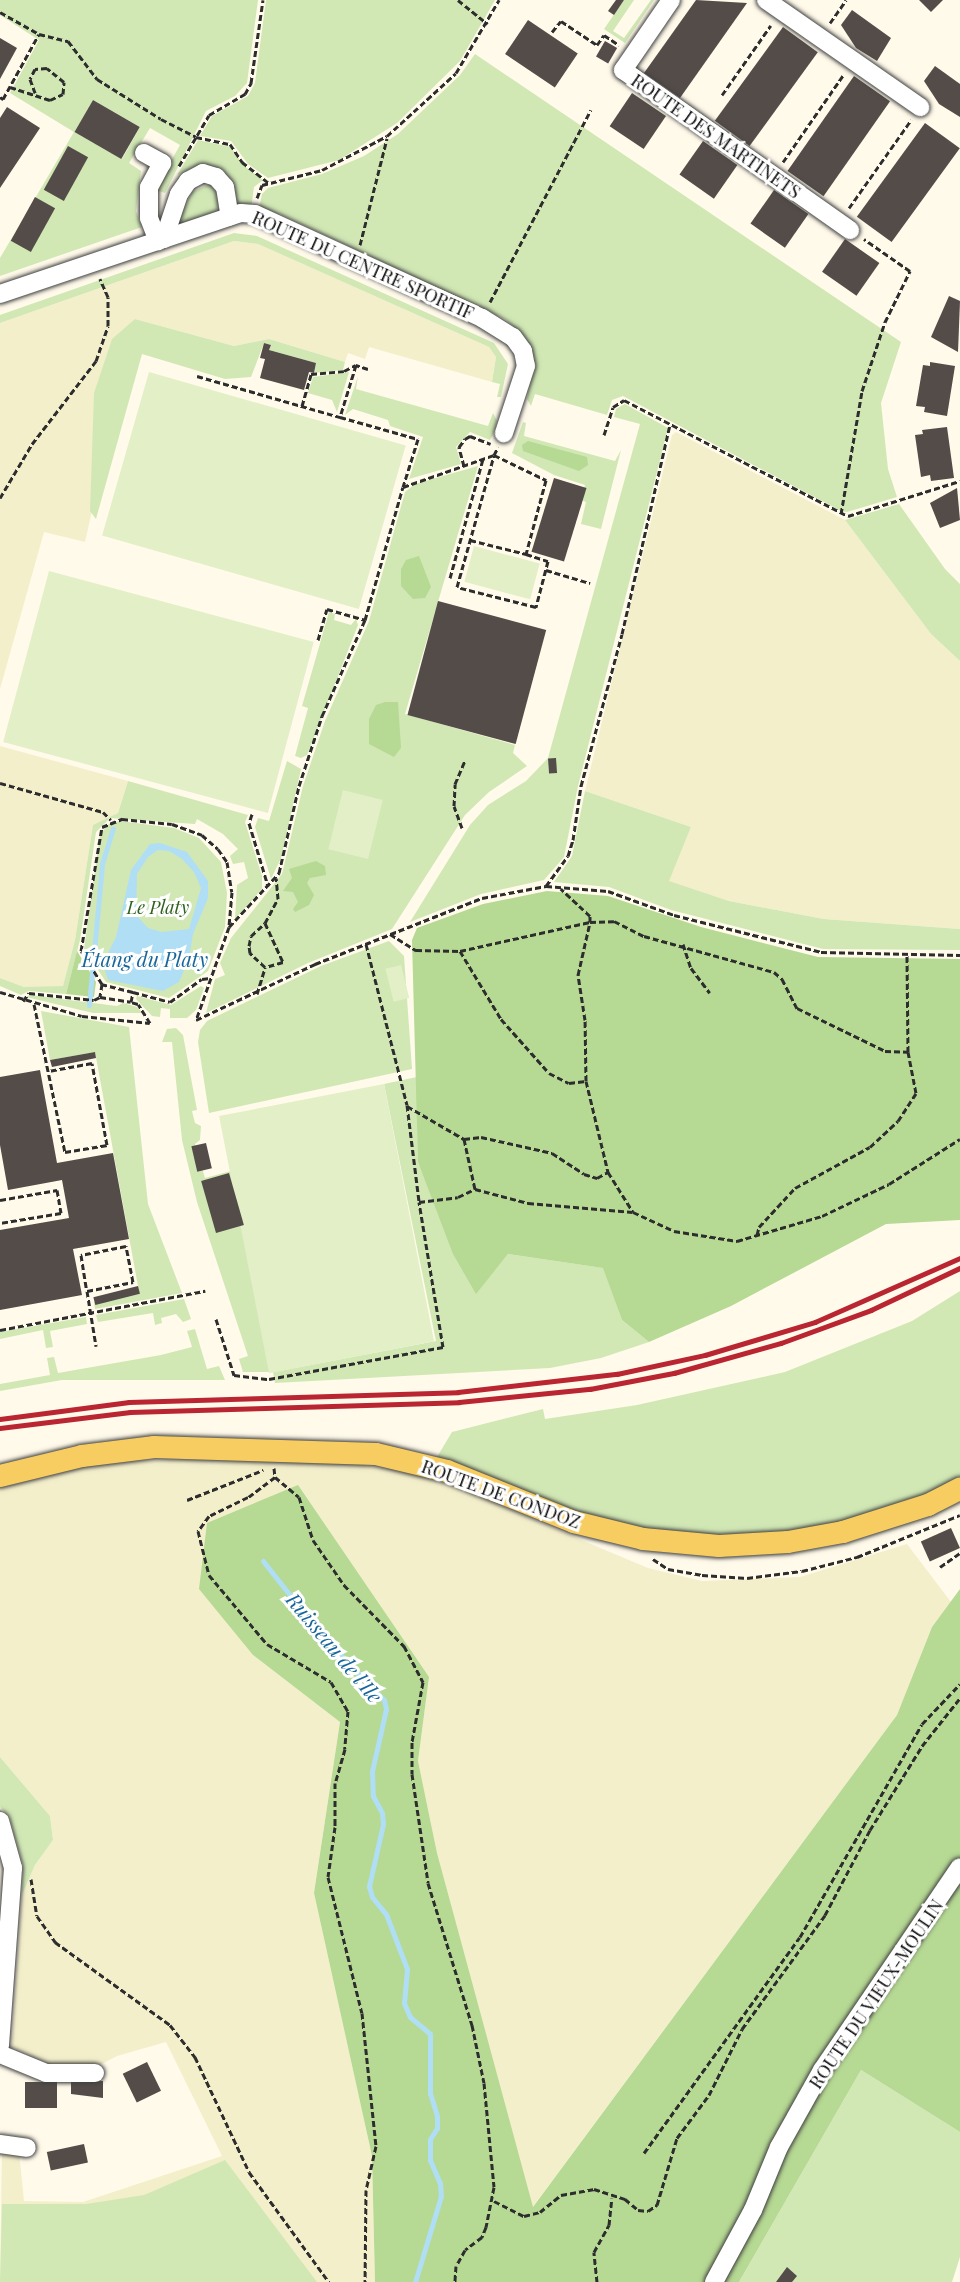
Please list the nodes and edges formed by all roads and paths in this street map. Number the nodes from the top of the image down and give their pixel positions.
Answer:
1 (263, 0) edge
2 (458, 0) edge
3 (499, 0) edge
4 (671, 0) edge
5 (766, 0) edge
6 (846, 0) edge
7 (781, 11) junction
8 (0, 12) edge
9 (488, 24) junction
10 (552, 32) dead end
11 (39, 34) junction
12 (819, 38) junction
13 (633, 54) junction
14 (853, 62) junction
15 (10, 87) junction
16 (35, 93) junction
17 (722, 94) dead end
18 (0, 97) edge
19 (920, 108) joint
20 (591, 111) dead end
21 (387, 136) junction
22 (196, 137) junction
23 (144, 153) dead end
24 (176, 172) dead end
25 (773, 176) junction
26 (269, 182) junction
27 (255, 214) junction
28 (230, 217) junction
29 (844, 226) junction
30 (161, 240) junction
31 (351, 259) junction
32 (94, 263) junction
33 (0, 294) edge
34 (482, 318) junction
35 (356, 365) junction
36 (368, 369) dead end
37 (197, 376) dead end
38 (302, 406) junction
39 (340, 417) junction
40 (670, 424) junction
41 (604, 435) dead end
42 (501, 440) junction
43 (494, 455) junction
44 (483, 459) junction
45 (464, 466) junction
46 (960, 481) edge
47 (403, 487) junction
48 (0, 498) edge
49 (841, 515) junction
50 (470, 540) junction
51 (526, 554) junction
52 (546, 570) junction
53 (450, 578) dead end
54 (590, 583) dead end
55 (365, 620) junction
56 (318, 640) dead end
57 (465, 761) dead end
58 (0, 783) edge
59 (252, 814) dead end
60 (111, 820) junction
61 (462, 828) dead end
62 (276, 878) junction
63 (268, 886) junction
64 (546, 886) junction
65 (559, 887) junction
66 (590, 922) junction
67 (265, 923) junction
68 (229, 927) junction
69 (390, 934) junction
70 (366, 944) junction
71 (683, 944) junction
72 (460, 951) junction
73 (907, 955) junction
74 (960, 955) edge
75 (265, 967) junction
76 (211, 978) junction
77 (102, 984) junction
78 (0, 992) edge
79 (134, 992) junction
80 (710, 993) dead end
81 (257, 994) junction
82 (100, 997) junction
83 (23, 1001) junction
84 (131, 1002) junction
85 (34, 1004) junction
86 (908, 1052) junction
87 (49, 1071) junction
88 (586, 1081) junction
89 (407, 1106) junction
90 (464, 1139) junction
91 (960, 1139) edge
92 (608, 1172) junction
93 (475, 1189) junction
94 (0, 1200) edge
95 (419, 1202) junction
96 (633, 1212) junction
97 (0, 1223) edge
98 (757, 1235) junction
99 (87, 1291) junction
100 (205, 1291) dead end
101 (91, 1313) junction
102 (216, 1319) dead end
103 (0, 1330) edge
104 (96, 1346) dead end
105 (270, 1448) junction
106 (0, 1476) edge
107 (275, 1477) junction
108 (960, 1489) edge
109 (188, 1500) dead end
110 (960, 1553) edge
111 (940, 1567) dead end
112 (960, 1684) edge
113 (960, 1698) edge
114 (0, 1821) edge
115 (960, 1867) edge
116 (30, 1875) dead end
117 (0, 2046) edge
118 (0, 2054) edge
119 (95, 2073) dead end
120 (0, 2144) edge
121 (27, 2148) dead end
122 (644, 2153) dead end
123 (612, 2198) junction
124 (494, 2201) junction
125 (329, 2282) edge
126 (365, 2282) edge
127 (455, 2282) edge
128 (597, 2282) edge
129 (714, 2282) edge

1 - 22 path
2 - 9 path
3 - 9 path
4 - 13 street, ROUTE DES MARTINETS
5 - 7 street
6 - 12 path
7 - 12 street
7 - 17 path
8 - 11 path
9 - 21 path
10 - 13 path
11 - 15 path
11 - 22 path
12 - 14 street
13 - 25 street, ROUTE DES MARTINETS
14 - 19 street
14 - 25 path
15 - 16 path
15 - 18 path
16 - 16 path
19 - 29 path
20 - 34 path
21 - 26 path
21 - 31 path
22 - 24 path
22 - 26 path
23 - 30 street
25 - 29 street, ROUTE DES MARTINETS
26 - 27 path
27 - 28 street, ROUTE DU CENTRE SPORTIF
27 - 31 street, ROUTE DU CENTRE SPORTIF
28 - 30 street, ROUTE DU CENTRE SPORTIF
28 - 30 street
29 - 49 path
30 - 32 street, ROUTE DU CENTRE SPORTIF
31 - 34 street, ROUTE DU CENTRE SPORTIF
32 - 33 street, ROUTE DU CENTRE SPORTIF
32 - 48 path
34 - 42 street, ROUTE DU CENTRE SPORTIF
35 - 36 path
35 - 38 path
35 - 39 path
37 - 38 path
38 - 39 path
39 - 47 path
40 - 41 path
40 - 49 path
40 - 64 path
42 - 43 path
42 - 45 path
43 - 44 path
43 - 50 path
43 - 51 path
44 - 45 path
44 - 53 path
45 - 47 path
46 - 49 path
47 - 55 path
50 - 51 path
50 - 52 path
51 - 52 path
52 - 54 path
55 - 56 path
55 - 62 path
57 - 61 path
58 - 60 path
59 - 63 path
60 - 68 path
60 - 77 path
62 - 63 path
62 - 67 path
63 - 68 path
64 - 65 path
64 - 69 path
65 - 66 path
65 - 73 path
66 - 71 path
66 - 72 path
66 - 88 path
67 - 75 path
67 - 75 path
68 - 76 path
69 - 70 path
69 - 72 path
70 - 81 path
70 - 89 path
71 - 80 path
71 - 86 path
72 - 88 path
73 - 74 path
73 - 86 path
75 - 81 path
76 - 79 path
76 - 81 path
77 - 79 path
77 - 82 path
78 - 83 path
79 - 84 path
82 - 83 path
82 - 84 path
83 - 85 path
84 - 85 path
85 - 87 path
86 - 98 path
87 - 87 path
88 - 92 path
89 - 90 path
89 - 95 path
90 - 92 path
90 - 93 path
91 - 98 path
92 - 96 path
93 - 95 path
93 - 96 path
94 - 97 path
95 - 102 path
96 - 98 path
99 - 99 path
99 - 101 path
100 - 101 path
101 - 103 path
101 - 104 path
105 - 106 main road, ROUTE DE CONDOZ
105 - 107 path
105 - 108 main road, ROUTE DE CONDOZ
105 - 109 path
107 - 124 path
107 - 126 path
110 - 111 path
112 - 122 path
113 - 123 path
114 - 117 street
115 - 129 street, ROUTE DU VIEUX-MOULIN
116 - 125 path
118 - 119 street
120 - 121 street
123 - 124 path
123 - 128 path
124 - 127 path

